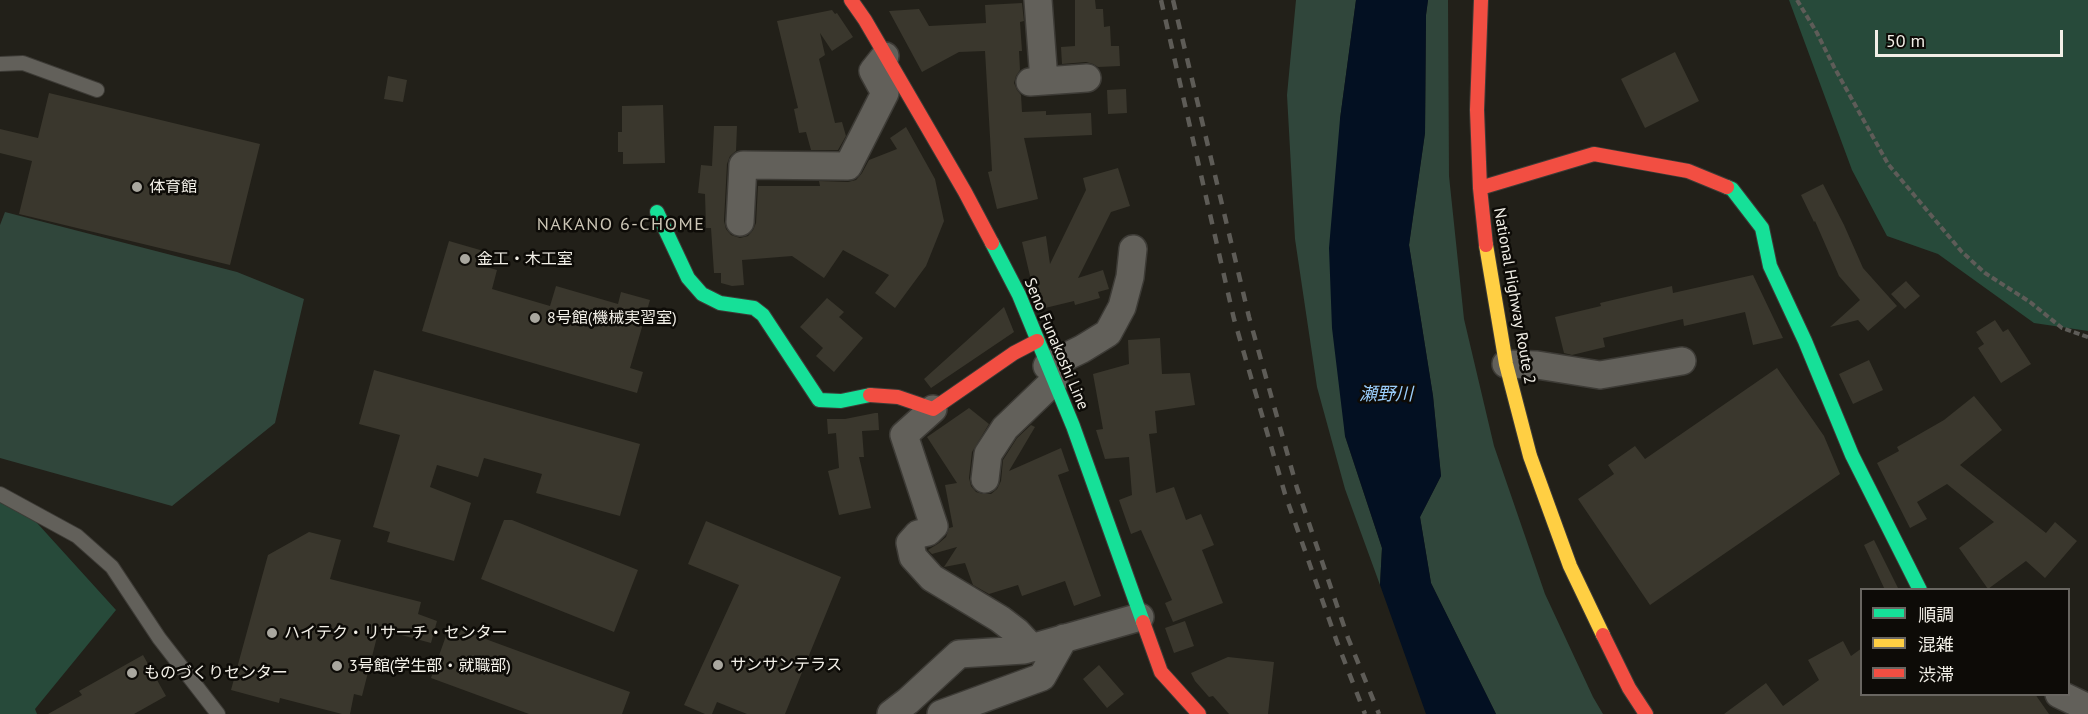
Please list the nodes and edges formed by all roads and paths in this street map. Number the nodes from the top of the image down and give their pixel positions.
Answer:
1 (850, 0) edge
2 (1038, 0) edge
3 (1481, 0) edge
4 (1797, 0) edge
5 (885, 56) junction
6 (0, 64) edge
7 (1087, 78) dead end
8 (97, 90) dead end
9 (1480, 188) junction
10 (657, 212) dead end
11 (740, 222) dead end
12 (1133, 249) dead end
13 (2088, 337) edge
14 (1037, 341) junction
15 (1682, 362) dead end
16 (1506, 364) junction
17 (1051, 373) junction
18 (933, 409) junction
19 (986, 479) dead end
20 (0, 494) edge
21 (1919, 588) edge
22 (1140, 617) junction
23 (1064, 638) junction
24 (1032, 648) junction
25 (2063, 696) edge
26 (2088, 708) edge
27 (218, 714) edge
28 (891, 714) edge
29 (941, 714) edge
30 (1199, 714) edge
31 (1646, 714) edge

1 - 5 main road, Seno Funakoshi Line
2 - 7 street
3 - 9 main road, National Highway Route 2
4 - 13 path
5 - 11 street
5 - 14 main road, Seno Funakoshi Line
6 - 8 lane
9 - 16 main road, National Highway Route 2
9 - 21 main road
10 - 18 main road
12 - 17 street
14 - 17 main road, Seno Funakoshi Line
14 - 18 main road
15 - 16 street
16 - 31 main road, National Highway Route 2
17 - 19 street
17 - 22 main road, Seno Funakoshi Line
18 - 24 street
20 - 27 lane
22 - 23 street
22 - 30 main road, Seno Funakoshi Line
23 - 24 street
23 - 29 street
24 - 28 street
25 - 26 street

